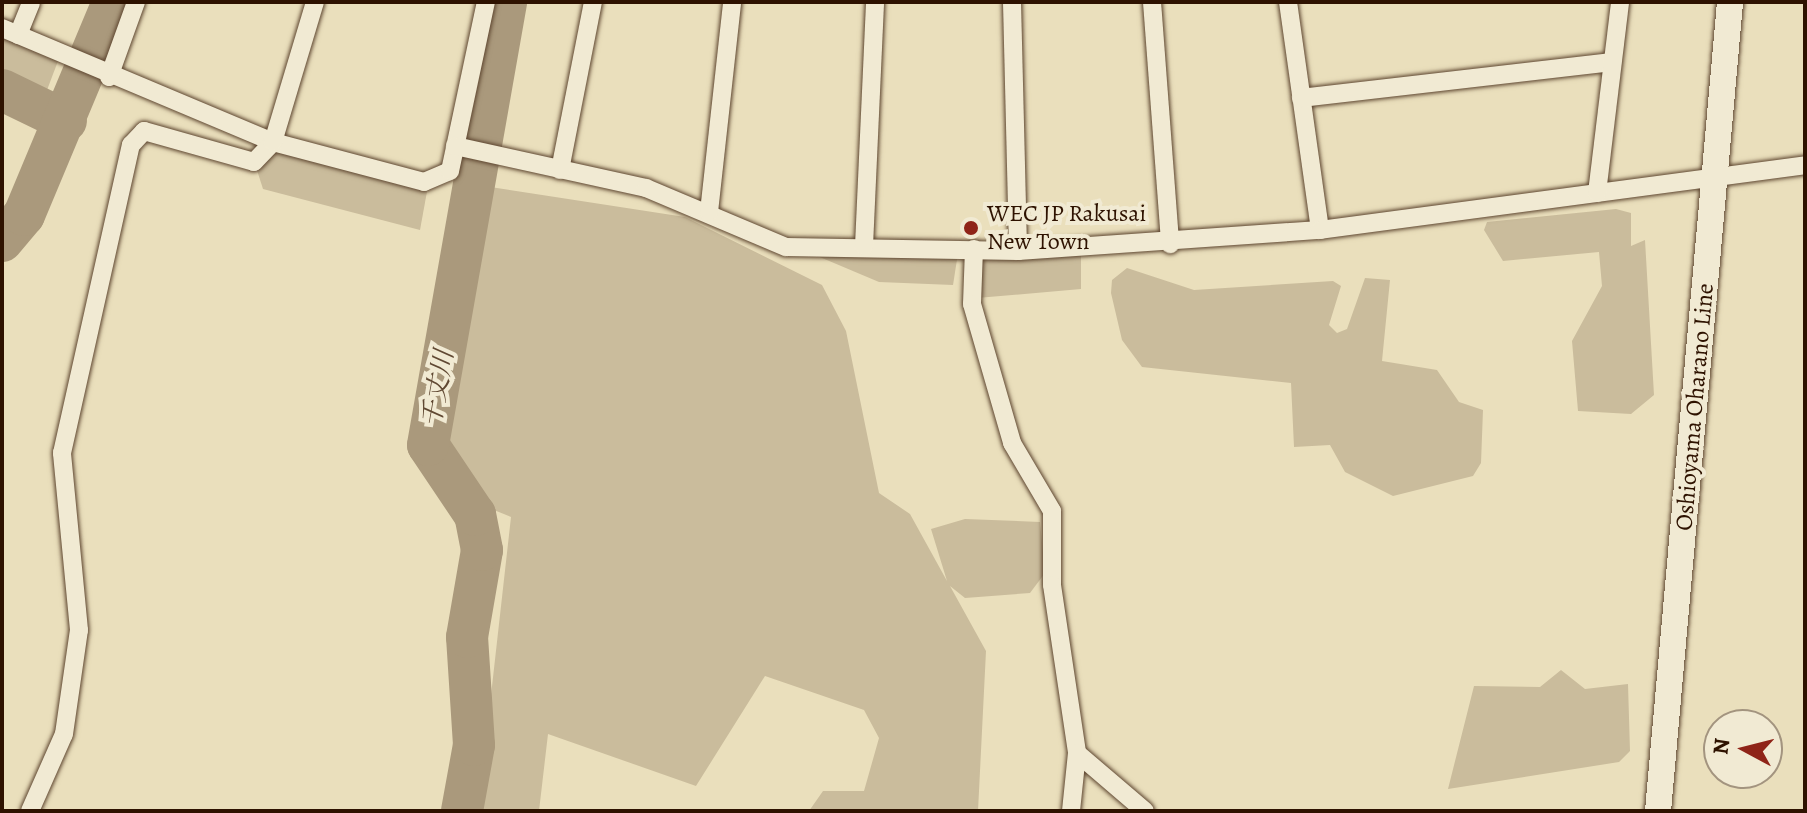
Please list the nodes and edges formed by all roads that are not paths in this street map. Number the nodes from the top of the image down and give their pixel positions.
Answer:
1 (31, 2) edge
2 (136, 2) edge
3 (315, 2) edge
4 (486, 2) edge
5 (593, 2) edge
6 (732, 2) edge
7 (875, 2) edge
8 (1012, 2) edge
9 (1152, 2) edge
10 (1288, 2) edge
11 (1620, 2) edge
12 (1730, 2) edge
13 (10, 31) edge
14 (1612, 62) junction
15 (109, 77) junction
16 (1301, 98) junction
17 (273, 142) junction
18 (455, 146) junction
19 (1805, 165) edge
20 (560, 170) junction
21 (1716, 180) junction
22 (1597, 193) junction
23 (709, 212) junction
24 (1320, 230) junction
25 (1170, 244) junction
26 (864, 246) junction
27 (974, 249) junction
28 (1018, 251) junction
29 (1077, 753) junction
30 (30, 811) edge
31 (1071, 811) edge
32 (1145, 811) edge
33 (1658, 811) edge

1 - 13 street
2 - 15 street
3 - 17 street
4 - 18 street
5 - 20 street
6 - 23 street
7 - 26 street
8 - 28 street
9 - 25 street
10 - 16 street
11 - 14 street
12 - 21 main road, Oshioyama Oharano Line
13 - 15 street
14 - 16 street
14 - 22 street
15 - 17 street
16 - 24 street
17 - 18 street
17 - 30 street
18 - 20 street
19 - 21 street
20 - 23 street
21 - 22 street
21 - 33 main road, Oshioyama Oharano Line
22 - 24 street
23 - 26 street
24 - 25 street
25 - 28 street
26 - 27 street
27 - 28 street
27 - 29 street
29 - 31 street
29 - 32 street

